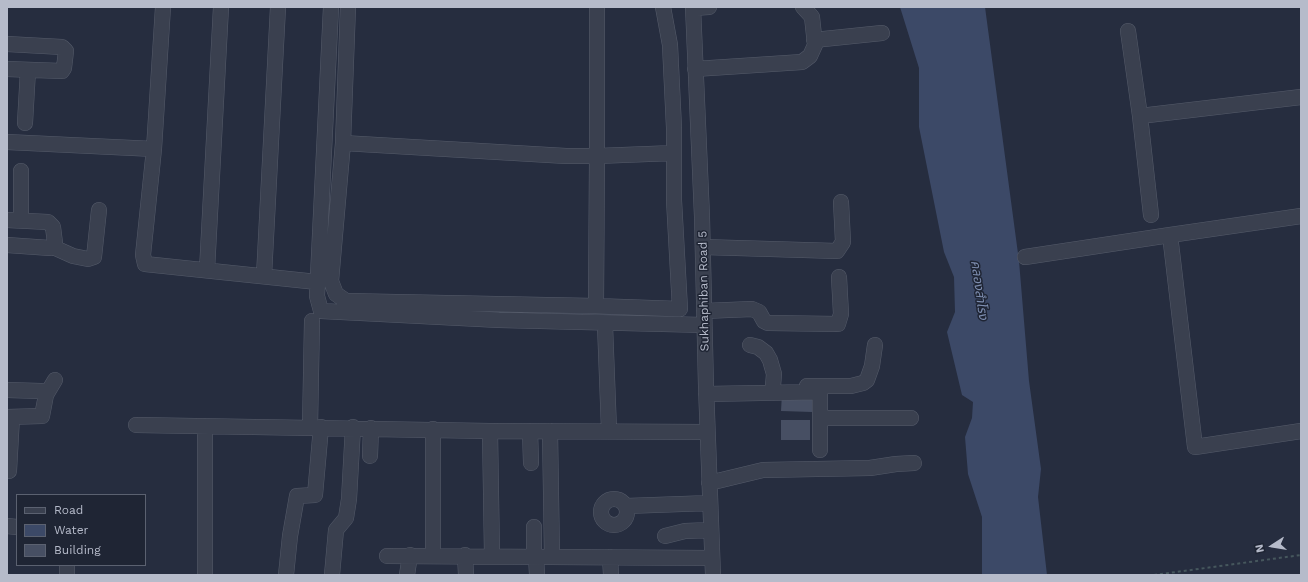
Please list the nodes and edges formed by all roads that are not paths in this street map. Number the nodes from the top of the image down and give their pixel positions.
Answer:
1 (163, 7) edge
2 (221, 7) edge
3 (278, 7) edge
4 (331, 7) edge
5 (348, 7) edge
6 (597, 7) edge
7 (663, 7) edge
8 (709, 7) edge
9 (803, 7) edge
10 (693, 8) edge
11 (1128, 31) dead end
12 (882, 34) dead end
13 (814, 40) junction
14 (7, 44) edge
15 (7, 69) edge
16 (695, 69) junction
17 (28, 70) junction
18 (1301, 97) edge
19 (1140, 116) junction
20 (25, 123) dead end
21 (7, 142) edge
22 (343, 143) junction
23 (154, 149) junction
24 (699, 149) junction
25 (674, 151) junction
26 (597, 156) junction
27 (21, 171) dead end
28 (841, 202) dead end
29 (99, 210) dead end
30 (1151, 215) dead end
31 (1301, 216) edge
32 (14, 220) edge
33 (1170, 235) junction
34 (7, 245) edge
35 (53, 247) junction
36 (703, 247) junction
37 (1024, 257) dead end
38 (207, 270) junction
39 (264, 276) junction
40 (839, 277) dead end
41 (317, 282) junction
42 (596, 306) junction
43 (704, 318) junction
44 (312, 321) dead end
45 (605, 325) dead end
46 (750, 345) dead end
47 (875, 345) dead end
48 (55, 380) dead end
49 (773, 386) junction
50 (7, 390) edge
51 (706, 390) junction
52 (46, 395) junction
53 (10, 417) edge
54 (820, 418) junction
55 (911, 418) dead end
56 (136, 425) dead end
57 (204, 426) junction
58 (316, 427) junction
59 (353, 427) junction
60 (371, 428) junction
61 (433, 429) junction
62 (609, 430) junction
63 (490, 431) junction
64 (530, 431) junction
65 (550, 431) junction
66 (1301, 431) edge
67 (707, 432) junction
68 (820, 450) dead end
69 (370, 456) dead end
70 (531, 463) dead end
71 (914, 463) dead end
72 (9, 471) dead end
73 (709, 483) junction
74 (710, 503) junction
75 (626, 506) dead end
76 (534, 527) dead end
77 (711, 530) junction
78 (665, 536) dead end
79 (410, 555) junction
80 (433, 555) junction
81 (465, 555) junction
82 (492, 555) junction
83 (387, 556) dead end
84 (535, 556) junction
85 (552, 556) junction
86 (610, 557) junction
87 (712, 558) junction
88 (205, 575) edge
89 (286, 575) edge
90 (332, 575) edge
91 (407, 575) edge
92 (466, 575) edge
93 (537, 575) edge
94 (610, 575) edge
95 (713, 575) edge

1 - 23 street
2 - 38 street
3 - 39 street
4 - 41 street
5 - 22 street
6 - 26 street
7 - 25 street
8 - 10 street
9 - 13 street
10 - 16 street, Sukhaphiban Road 5
11 - 19 street
12 - 13 street
13 - 16 street
14 - 17 street
15 - 17 street
16 - 24 street, Sukhaphiban Road 5
17 - 20 street
18 - 19 street
19 - 30 street
21 - 23 street
22 - 26 street
22 - 42 street
23 - 38 street
24 - 25 street
24 - 36 street, Sukhaphiban Road 5
25 - 26 street
25 - 42 street
26 - 42 street
27 - 32 street
28 - 36 street
29 - 35 street
31 - 33 street
32 - 35 street
33 - 37 street
33 - 66 street
34 - 35 street
36 - 43 street, Sukhaphiban Road 5
38 - 39 street
39 - 41 street
40 - 43 street
41 - 43 street
43 - 51 street, Sukhaphiban Road 5
44 - 58 street
45 - 62 street
46 - 49 street
47 - 49 street
48 - 52 street
49 - 51 street
50 - 52 street
51 - 54 street
51 - 67 street, Sukhaphiban Road 5
52 - 53 street
53 - 72 street
54 - 55 street
54 - 68 street
56 - 57 street
57 - 58 street
57 - 88 street
58 - 59 street
58 - 89 street
59 - 60 street
59 - 90 street
60 - 61 street
60 - 69 street
61 - 63 street
61 - 80 street
62 - 65 street
62 - 67 street
63 - 64 street
63 - 82 street
64 - 65 street
64 - 70 street
65 - 85 street
67 - 73 street, Sukhaphiban Road 5
71 - 73 street
73 - 74 street, Sukhaphiban Road 5
74 - 75 street
74 - 77 street, Sukhaphiban Road 5
76 - 84 street
77 - 78 street
77 - 87 street, Sukhaphiban Road 5
79 - 80 street
79 - 83 street
79 - 91 street
80 - 81 street
81 - 82 street
81 - 92 street
82 - 84 street
84 - 85 street
84 - 93 street
85 - 86 street
86 - 87 street
86 - 94 street
87 - 95 street, Sukhaphiban Road 5

